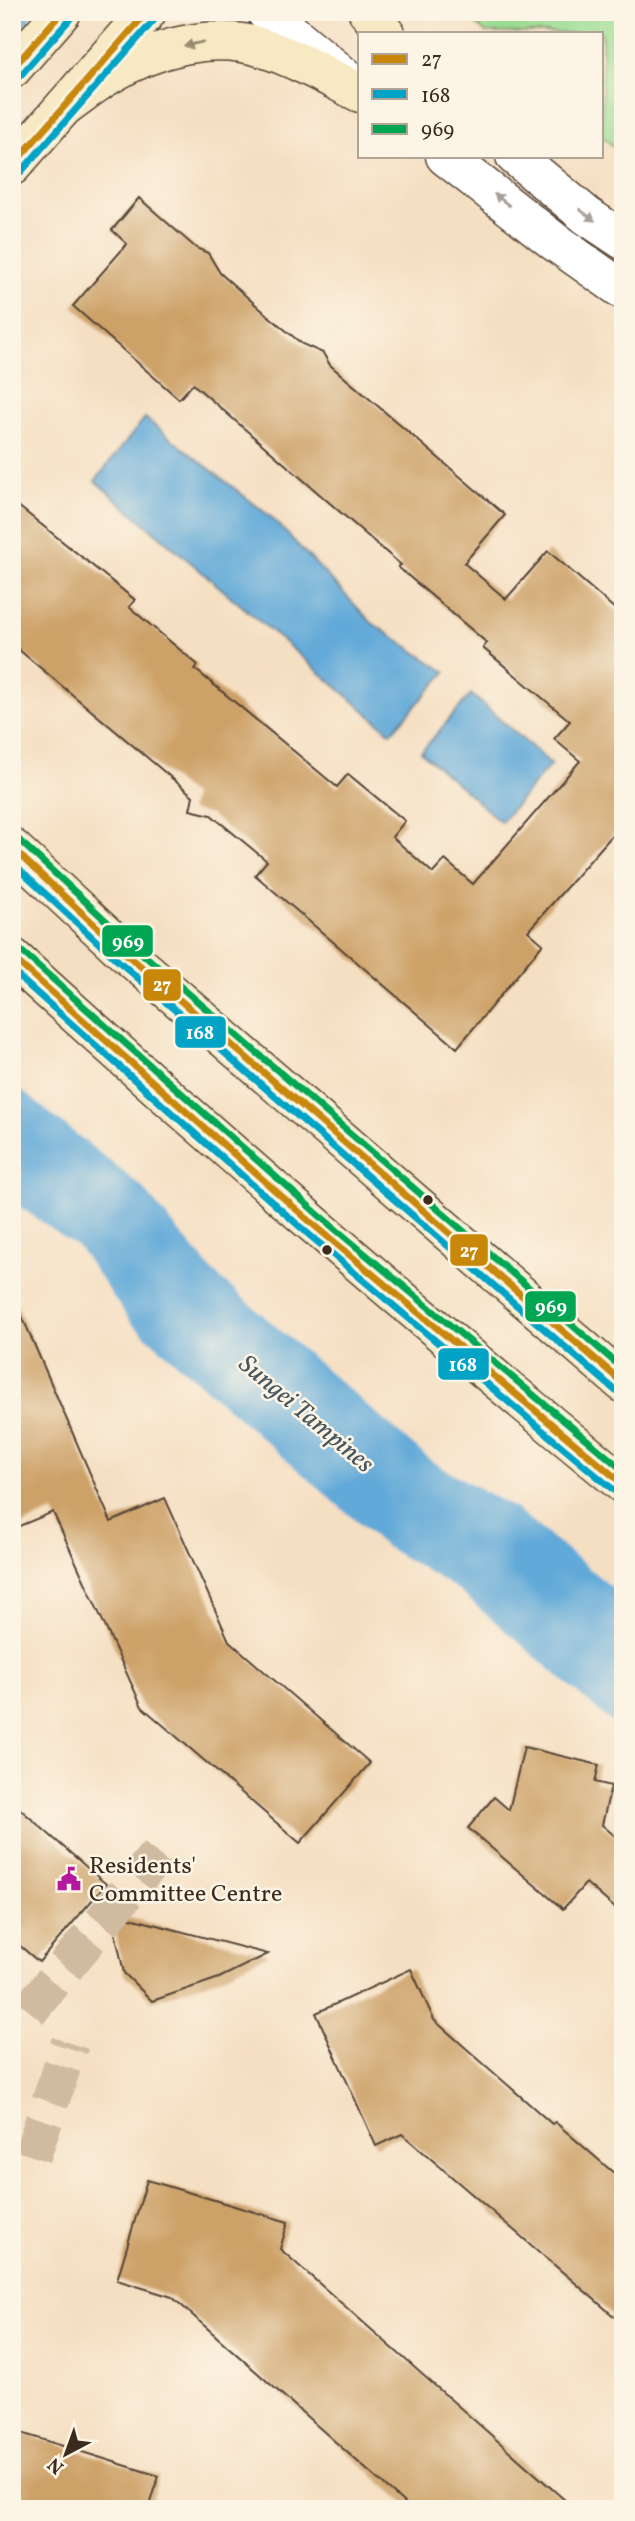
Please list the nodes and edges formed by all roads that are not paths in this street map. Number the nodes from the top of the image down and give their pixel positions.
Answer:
1 (62, 12) edge
2 (147, 12) edge
3 (266, 12) edge
4 (354, 12) edge
5 (368, 12) edge
6 (382, 32) edge
7 (382, 32) edge
8 (12, 69) edge
9 (358, 89) edge
10 (358, 90) edge
11 (65, 106) junction
12 (448, 158) edge
13 (517, 158) edge
14 (12, 166) edge
15 (623, 240) edge
16 (623, 290) edge
17 (12, 848) edge
18 (12, 957) edge
19 (623, 1383) edge
20 (623, 1484) edge

1 - 8 main road
2 - 11 main road
3 - 9 street
4 - 6 street
5 - 7 main road
10 -> 11 main road
11 - 14 main road
16 -> 12 street
13 -> 15 street
17 - 19 main road
18 - 20 main road

